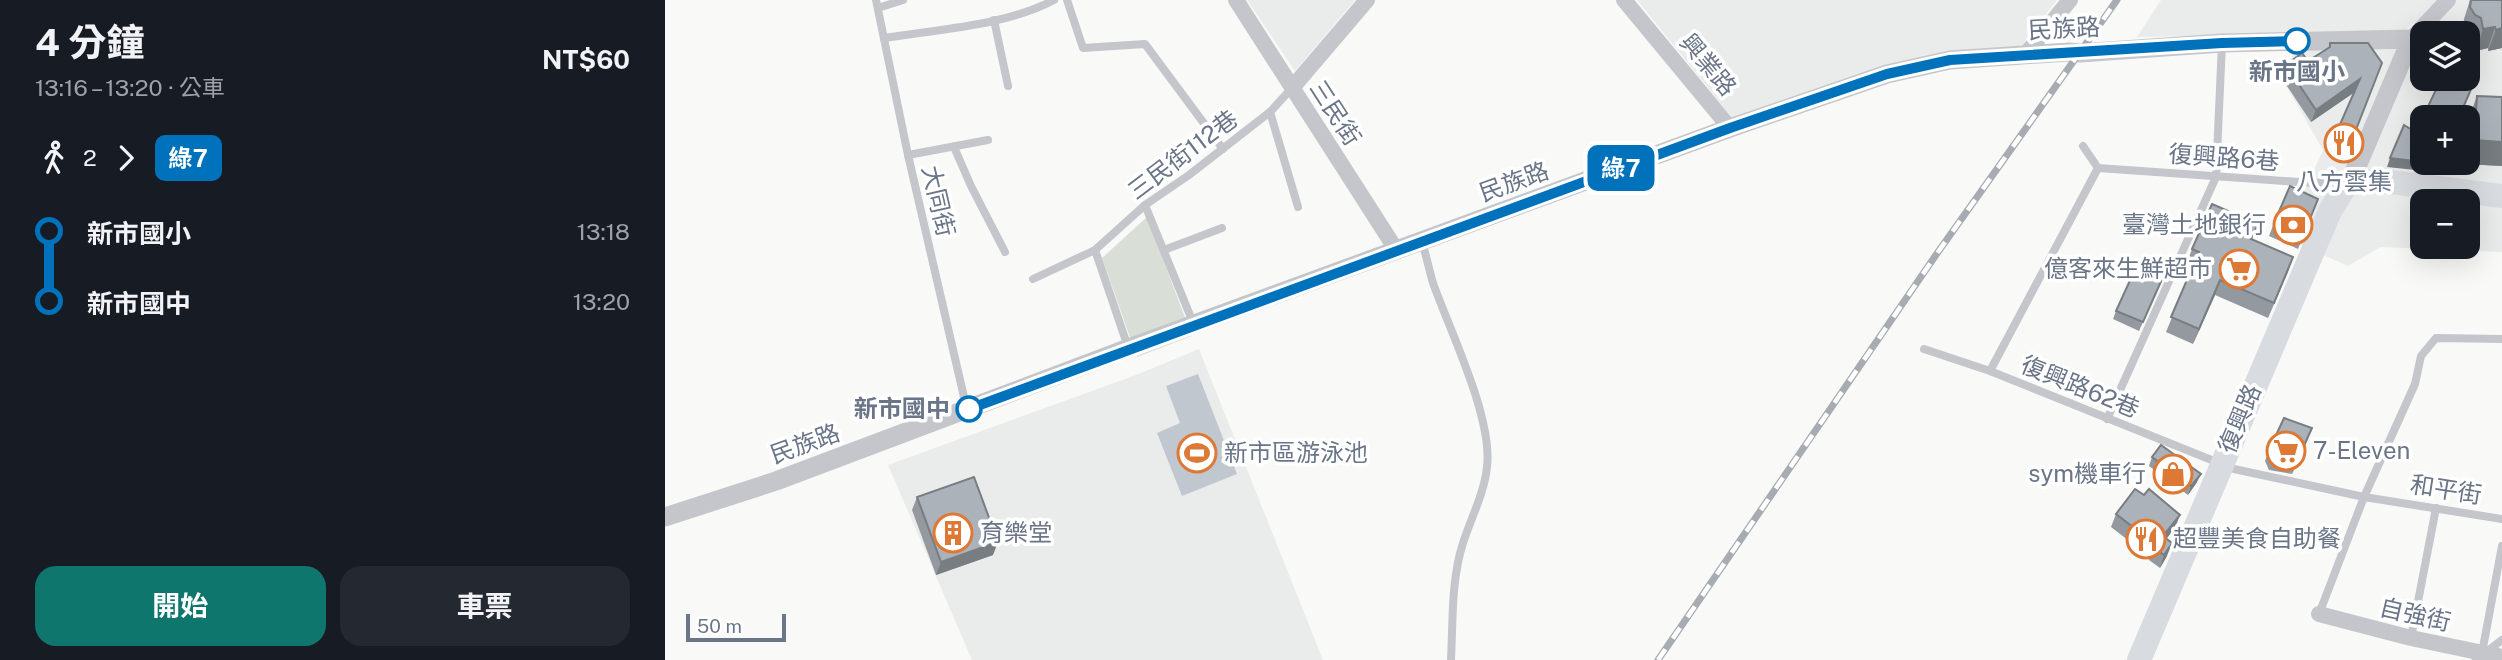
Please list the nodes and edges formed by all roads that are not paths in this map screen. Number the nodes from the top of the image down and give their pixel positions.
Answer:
1 (903, 0) edge
2 (1054, 0) edge
3 (1067, 0) edge
4 (1236, 0) edge
5 (1367, 0) edge
6 (1624, 0) edge
7 (2070, 0) edge
8 (2448, 0) edge
9 (877, 4) edge
10 (995, 20) junction
11 (2428, 21) edge
12 (884, 38) junction
13 (2410, 39) edge
14 (2410, 41) edge
15 (2222, 43) junction
16 (2025, 55) junction
17 (1008, 86) dead end
18 (1292, 88) junction
19 (1271, 112) junction
20 (1730, 128) junction
21 (988, 140) dead end
22 (2083, 146) dead end
23 (954, 147) junction
24 (1223, 149) junction
25 (908, 155) junction
26 (2098, 168) junction
27 (2216, 177) junction
28 (2348, 182) junction
29 (2502, 195) edge
30 (2410, 197) edge
31 (1145, 205) junction
32 (2480, 205) edge
33 (1298, 208) dead end
34 (2502, 208) edge
35 (1222, 228) dead end
36 (1422, 242) junction
37 (1095, 250) junction
38 (1164, 250) junction
39 (1397, 251) junction
40 (1005, 253) dead end
41 (1033, 278) dead end
42 (1194, 325) junction
43 (2502, 339) edge
44 (1129, 348) junction
45 (1924, 349) dead end
46 (1990, 371) junction
47 (967, 410) junction
48 (2106, 419) junction
49 (2227, 467) junction
50 (2364, 496) junction
51 (2436, 508) junction
52 (665, 517) edge
53 (2502, 519) edge
54 (2502, 547) edge
55 (2319, 614) joint
56 (2411, 638) junction
57 (2502, 640) edge
58 (2479, 657) edge
59 (2502, 657) edge
60 (1451, 660) edge
61 (2139, 660) edge
62 (2154, 660) edge

1 - 9 lane
2 - 10 lane
3 - 24 lane
4 - 18 street, 三民街
5 - 18 street
6 - 20 street, 興業路
7 - 16 street
8 - 11 street
9 - 12 lane, 大同街
10 - 12 lane
10 - 17 lane
12 - 25 lane, 大同街
13 - 15 street, 民族路
14 - 28 street, 復興路
15 - 16 street, 民族路
15 - 27 lane
16 - 20 street, 民族路
18 - 19 lane, 三民街112巷
18 - 39 street, 三民街
19 - 24 lane, 三民街112巷
19 - 33 lane
20 - 36 street, 民族路
21 - 23 lane
22 - 26 lane
23 - 25 lane
23 - 40 lane
24 - 31 lane, 三民街112巷
25 - 47 lane, 大同街
26 - 27 lane, 復興路6巷
26 - 46 lane
27 - 28 lane, 復興路6巷
27 - 48 lane
28 - 29 main road
28 - 30 main road
28 - 49 main road, 復興路
31 - 37 lane, 三民街112巷
31 - 38 lane
32 - 34 main road
35 - 38 lane
36 - 39 street, 民族路
36 - 60 lane
37 - 41 lane, 三民街112巷
37 - 44 lane
38 - 42 lane
39 - 42 street, 民族路
42 - 44 street, 民族路
43 - 50 lane
44 - 47 street, 民族路
45 - 46 lane, 復興路62巷
46 - 48 lane, 復興路62巷
47 - 52 street, 民族路
48 - 49 lane, 復興路62巷
49 - 50 lane, 和平街
49 - 61 main road, 復興路
49 - 62 main road, 復興路
50 - 51 lane, 和平街
50 - 55 lane
51 - 53 lane, 和平街
51 - 56 lane
54 - 58 lane
55 - 56 street, 自強街
56 - 58 street, 自強街
57 - 58 lane
58 - 59 street, 自強街

